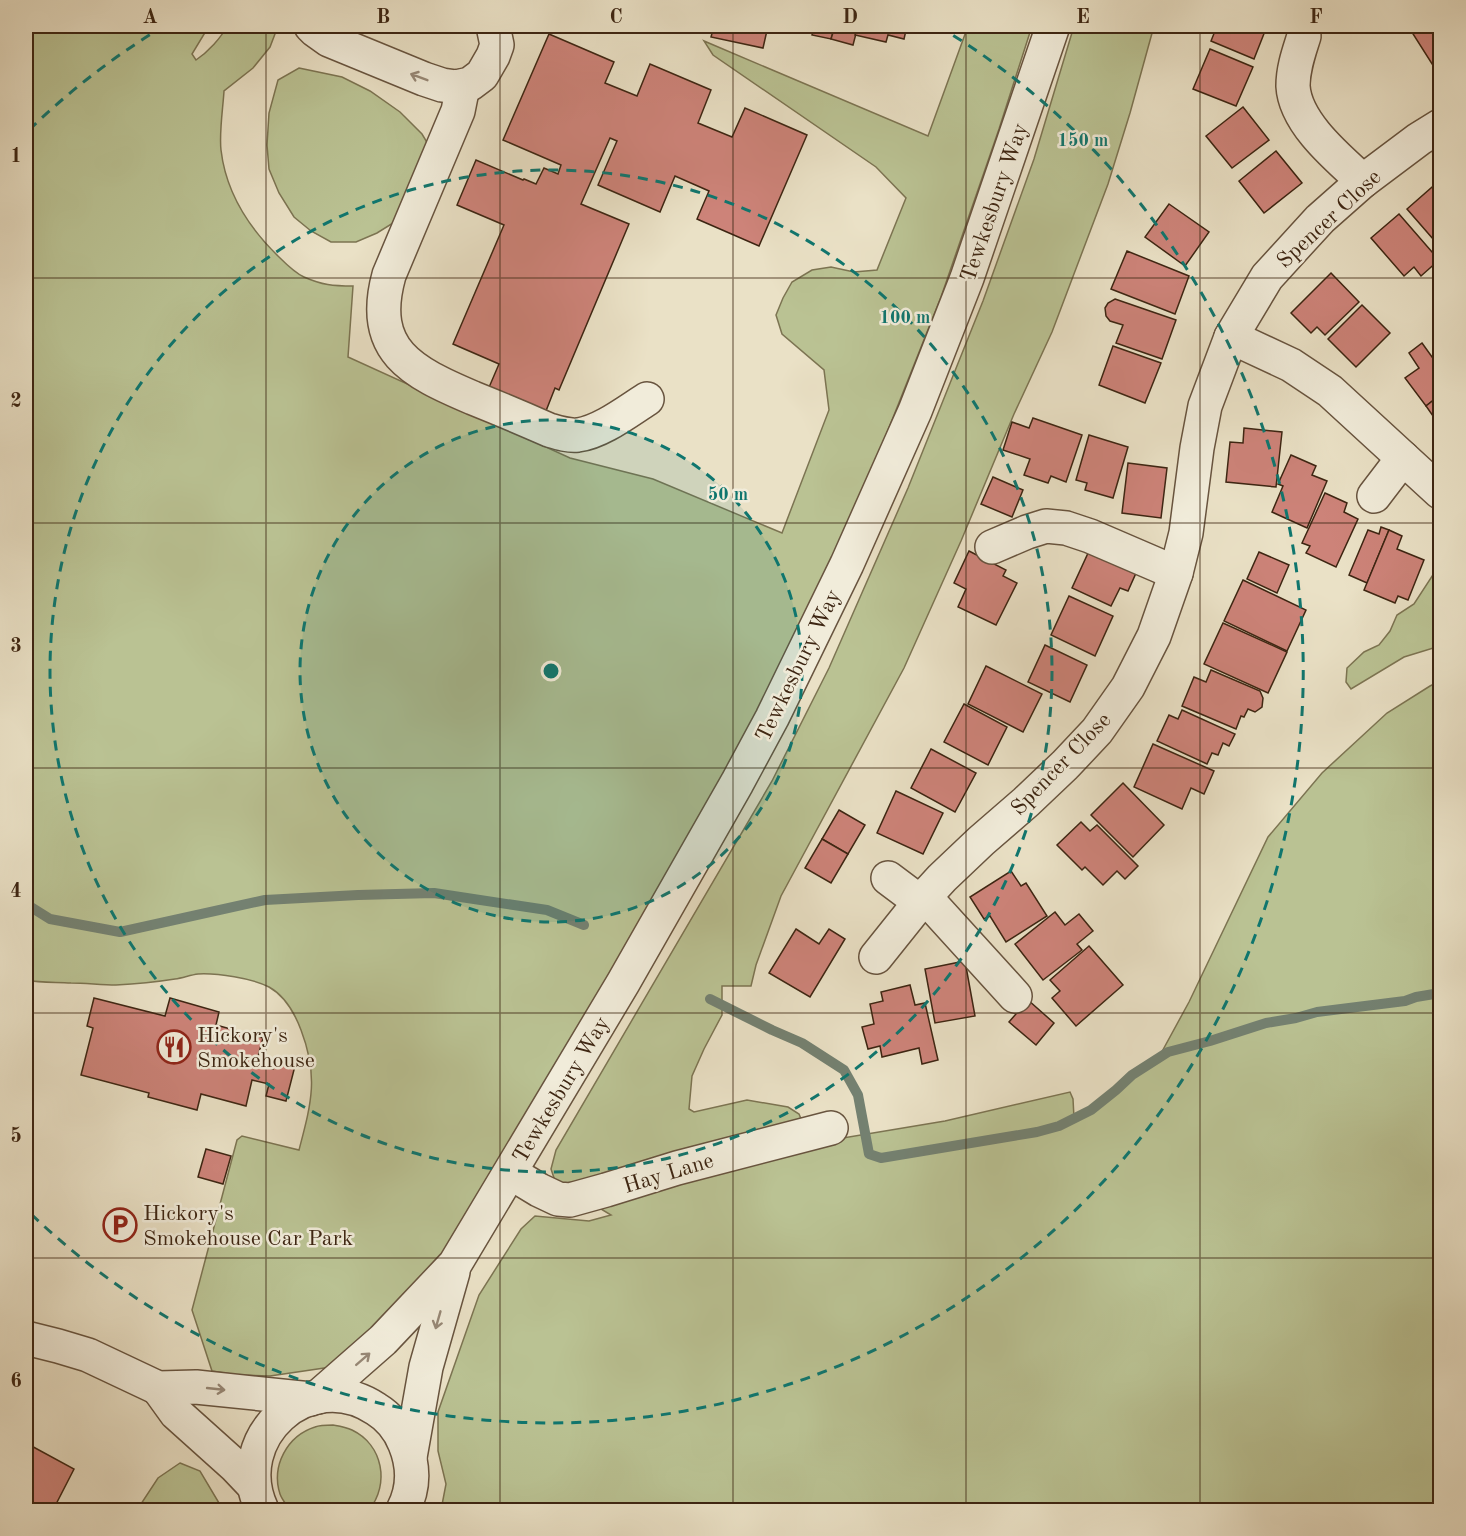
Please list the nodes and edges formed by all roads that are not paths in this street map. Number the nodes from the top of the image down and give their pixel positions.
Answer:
1 (311, 26) edge
2 (493, 26) edge
3 (1053, 26) edge
4 (1304, 36) dead end
5 (463, 86) junction
6 (1440, 126) edge
7 (1363, 181) junction
8 (1231, 337) junction
9 (647, 399) dead end
10 (1403, 458) junction
11 (1440, 492) edge
12 (1374, 496) dead end
13 (992, 547) dead end
14 (1176, 573) junction
15 (888, 878) dead end
16 (922, 900) junction
17 (876, 957) dead end
18 (1015, 996) dead end
19 (831, 1128) dead end
20 (511, 1173) junction
21 (455, 1264) junction
22 (26, 1338) edge
23 (158, 1388) junction
24 (315, 1398) junction
25 (410, 1457) junction
26 (256, 1500) edge
27 (403, 1510) edge

5 -> 1 street
2 - 5 street
3 - 20 street, Tewkesbury Way
4 - 7 street
5 - 9 street
6 - 7 street, Spencer Close
7 - 8 street, Spencer Close
8 - 10 street
8 - 14 street, Spencer Close
10 - 11 street
10 - 12 street
13 - 14 street
14 - 16 street, Spencer Close
15 - 16 street
16 - 17 street, Spencer Close
16 - 18 street
19 - 20 street, Hay Lane
20 - 21 street, Tewkesbury Way
24 -> 21 street, Tewkesbury Way
21 -> 25 street, Tewkesbury Way
22 - 23 street
23 -> 24 street
23 - 26 street
24 - 25 street, Tewkesbury Way
24 - 26 street, Tewkesbury Way
25 - 27 street, Tewkesbury Way

